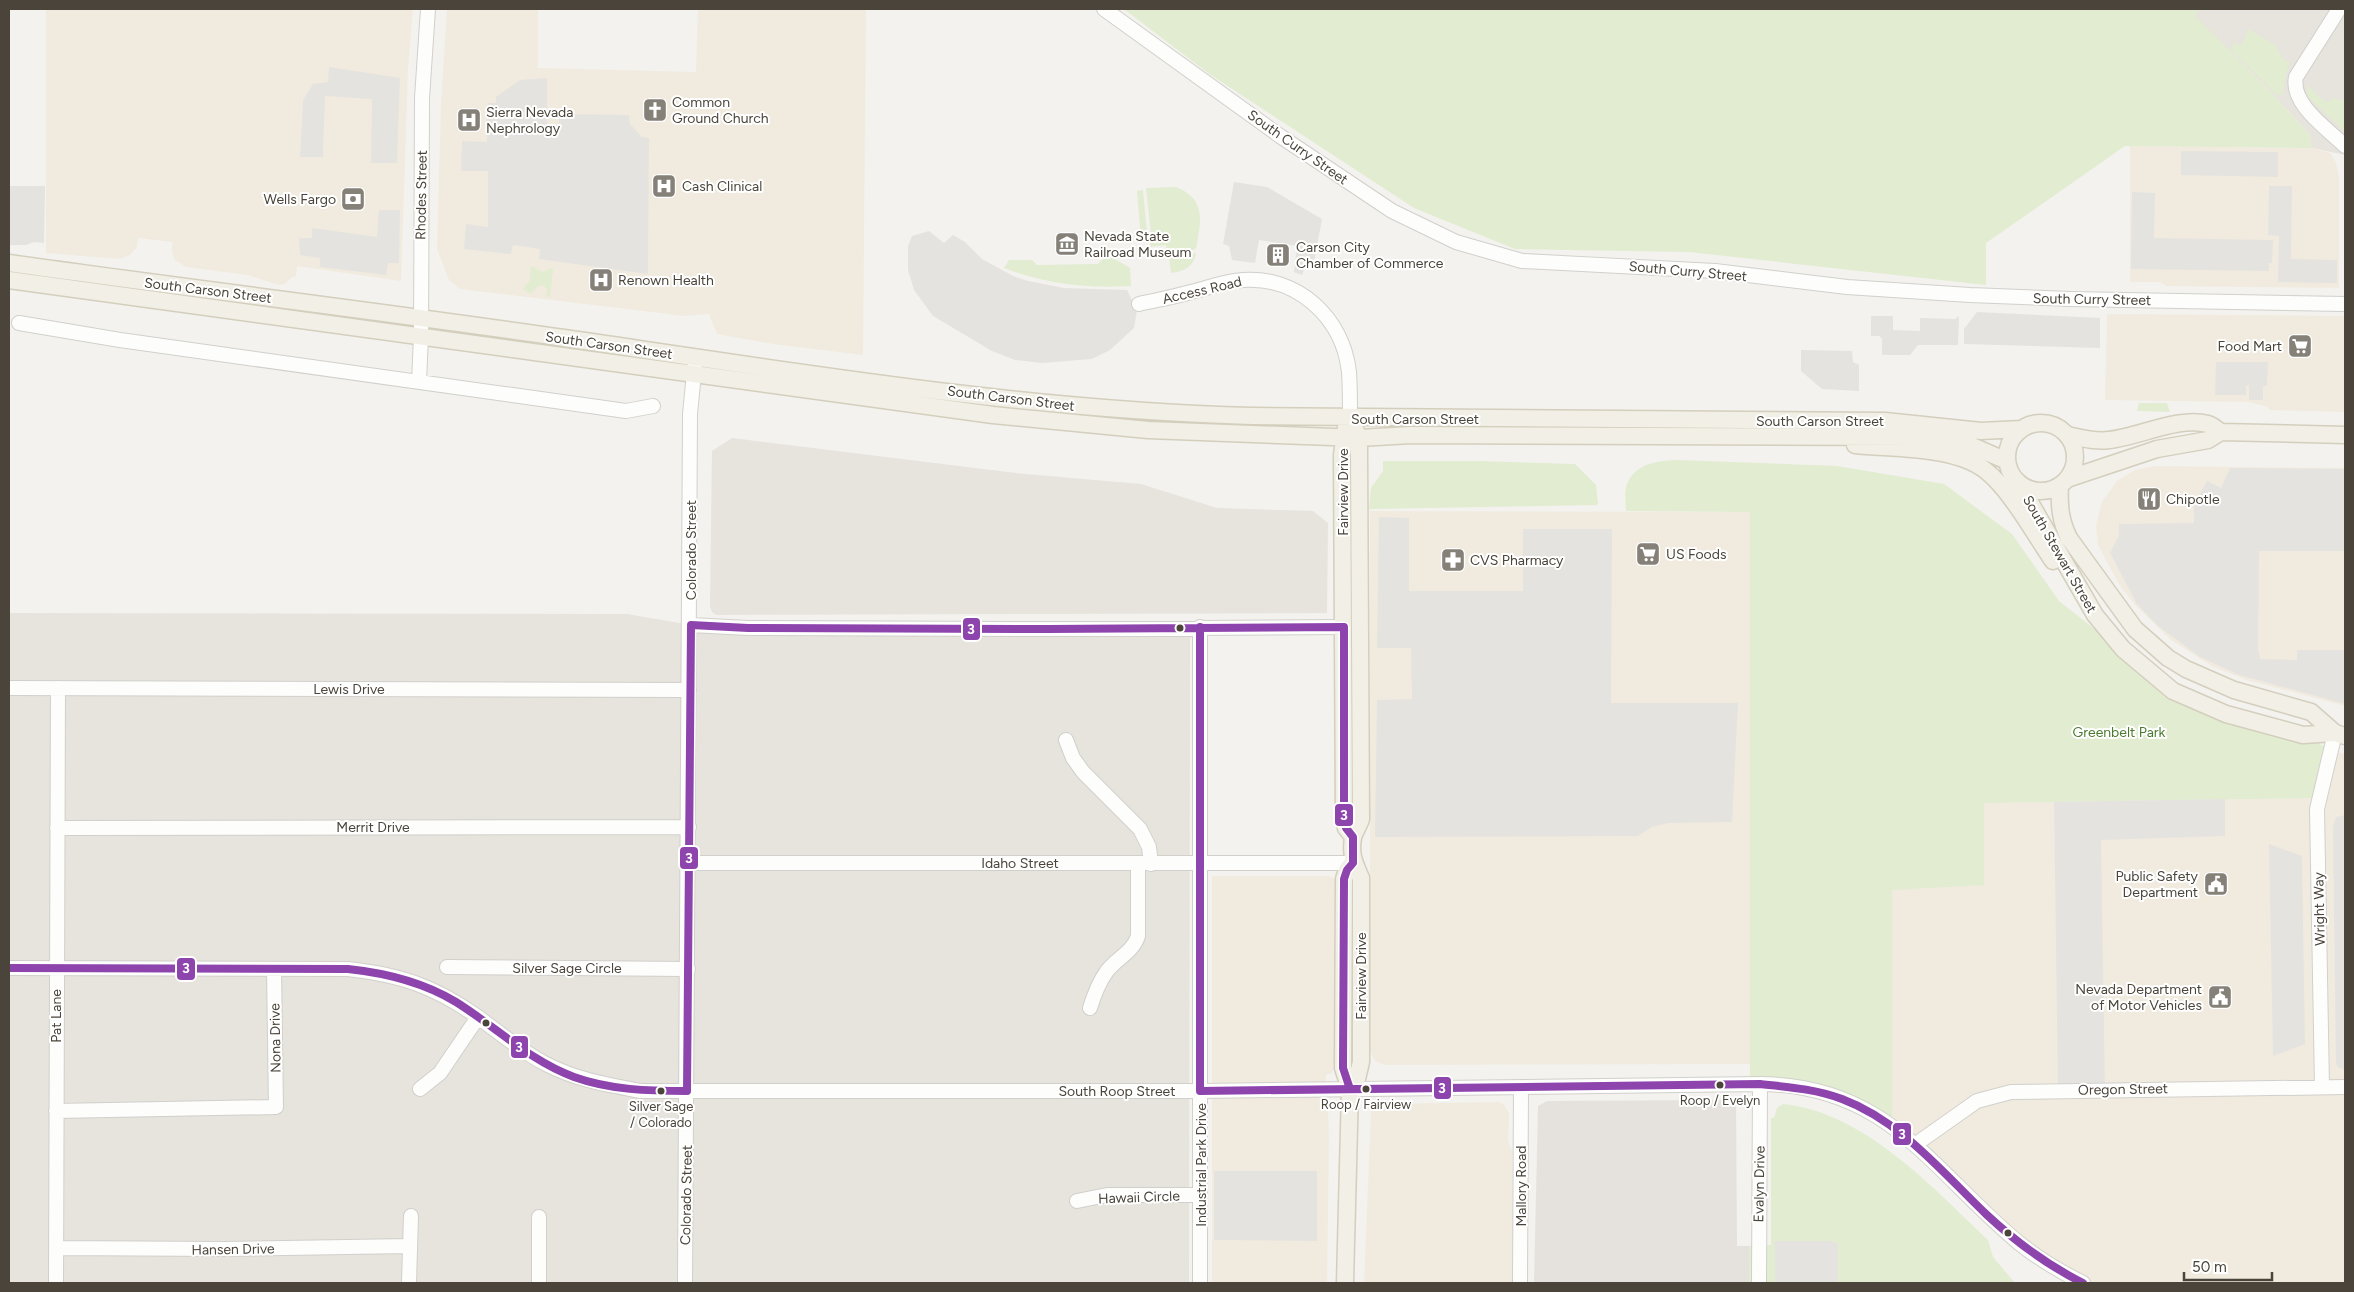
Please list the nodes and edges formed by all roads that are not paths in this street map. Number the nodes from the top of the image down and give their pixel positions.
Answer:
1 (428, 9) edge
2 (1104, 9) edge
3 (2339, 9) edge
4 (2345, 146) edge
5 (9, 263) edge
6 (9, 280) edge
7 (1139, 304) dead end
8 (2345, 304) edge
9 (421, 317) junction
10 (19, 323) dead end
11 (421, 336) junction
12 (695, 365) junction
13 (419, 382) junction
14 (653, 406) dead end
15 (1350, 418) junction
16 (1613, 420) junction
17 (2193, 423) junction
18 (2021, 429) junction
19 (2221, 432) junction
20 (2067, 435) junction
21 (2345, 435) edge
22 (1801, 436) junction
23 (1351, 437) junction
24 (1613, 437) junction
25 (2129, 458) junction
26 (2007, 461) junction
27 (2063, 482) junction
28 (2020, 485) junction
29 (2096, 616) junction
30 (691, 625) junction
31 (1200, 627) junction
32 (1344, 627) junction
33 (9, 688) edge
34 (58, 688) junction
35 (689, 690) junction
36 (2340, 735) edge
37 (1066, 740) dead end
38 (689, 827) junction
39 (57, 828) junction
40 (1353, 837) junction
41 (688, 863) junction
42 (1353, 863) junction
43 (1144, 864) junction
44 (1201, 864) junction
45 (9, 968) edge
46 (447, 968) dead end
47 (56, 969) junction
48 (274, 969) junction
49 (688, 969) junction
50 (1090, 1008) dead end
51 (478, 1017) junction
52 (1760, 1084) junction
53 (2345, 1086) edge
54 (2322, 1087) junction
55 (1521, 1088) junction
56 (420, 1089) dead end
57 (1350, 1089) junction
58 (687, 1091) junction
59 (1200, 1091) junction
60 (56, 1111) junction
61 (1916, 1144) junction
62 (1200, 1195) junction
63 (1077, 1201) dead end
64 (411, 1216) dead end
65 (539, 1217) dead end
66 (409, 1246) junction
67 (56, 1248) junction
68 (56, 1283) edge
69 (409, 1283) edge
70 (539, 1283) edge
71 (685, 1283) edge
72 (1200, 1283) edge
73 (1345, 1283) edge
74 (1520, 1283) edge
75 (1760, 1283) edge
76 (2083, 1283) edge

1 - 9 street, Rhodes Street
2 - 8 street, South Curry Street
3 - 4 street
5 - 9 main road, South Carson Street
6 - 11 main road, South Carson Street
7 - 15 street, Access Road
9 - 11 street, Rhodes Street
9 - 12 main road, South Carson Street
10 - 13 street
11 - 12 main road, South Carson Street
11 - 13 street, Rhodes Street
12 - 15 main road, South Carson Street
12 - 23 main road, South Carson Street
12 - 30 street, Colorado Street
13 - 14 street
15 - 16 main road, South Carson Street
15 - 23 main road, Fairview Drive
16 - 18 main road, South Carson Street
16 - 24 main road
17 - 19 main road
17 - 20 main road
17 - 25 main road
18 - 20 main road
18 - 26 main road
19 - 21 main road
19 - 25 main road
20 - 27 main road
22 - 24 main road, South Carson Street
22 - 26 main road, South Carson Street
22 - 29 main road
23 - 24 main road, South Carson Street
23 - 32 main road, Fairview Drive
23 - 40 main road, Fairview Drive
25 - 27 main road
26 - 28 main road
27 - 28 main road
27 - 36 main road, South Stewart Street
28 - 29 main road, South Stewart Street
29 - 36 main road, South Stewart Street
30 - 31 street
30 - 35 street, Colorado Street
31 - 32 street
31 - 44 street, Industrial Park Drive
32 - 40 main road, Fairview Drive
33 - 34 street, Lewis Drive
34 - 35 street, Lewis Drive
34 - 39 street, Pat Lane
35 - 38 street, Colorado Street
36 - 54 street, Wright Way
37 - 43 street
38 - 39 street, Merrit Drive
38 - 41 street, Colorado Street
39 - 47 street, Pat Lane
40 - 42 main road, Fairview Drive
41 - 43 street, Idaho Street
41 - 49 street, Colorado Street
42 - 44 street, Idaho Street
42 - 57 main road, Fairview Drive
43 - 44 street, Idaho Street
43 - 50 street
44 - 59 street, Industrial Park Drive
45 - 47 street
46 - 49 street, Silver Sage Circle
47 - 48 street
47 - 60 street, Pat Lane
48 - 51 street, South Roop Street
48 - 60 street, Nona Drive
49 - 58 street, Colorado Street
51 - 56 street
51 - 58 street, South Roop Street
52 - 55 street, South Roop Street
52 - 61 street, South Roop Street
52 - 75 street, Evalyn Drive
53 - 54 street, Oregon Street
54 - 61 street, Oregon Street
55 - 57 street, South Roop Street
55 - 74 street, Mallory Road
57 - 59 street, South Roop Street
57 - 73 main road, Fairview Drive
58 - 59 street, South Roop Street
58 - 71 street, Colorado Street
59 - 62 street, Industrial Park Drive
60 - 67 street, Pat Lane
61 - 76 street, South Roop Street
62 - 63 street, Hawaii Circle
62 - 72 street, Industrial Park Drive
64 - 66 street
65 - 70 street
66 - 67 street, Hansen Drive
66 - 69 street
67 - 68 street, Pat Lane

